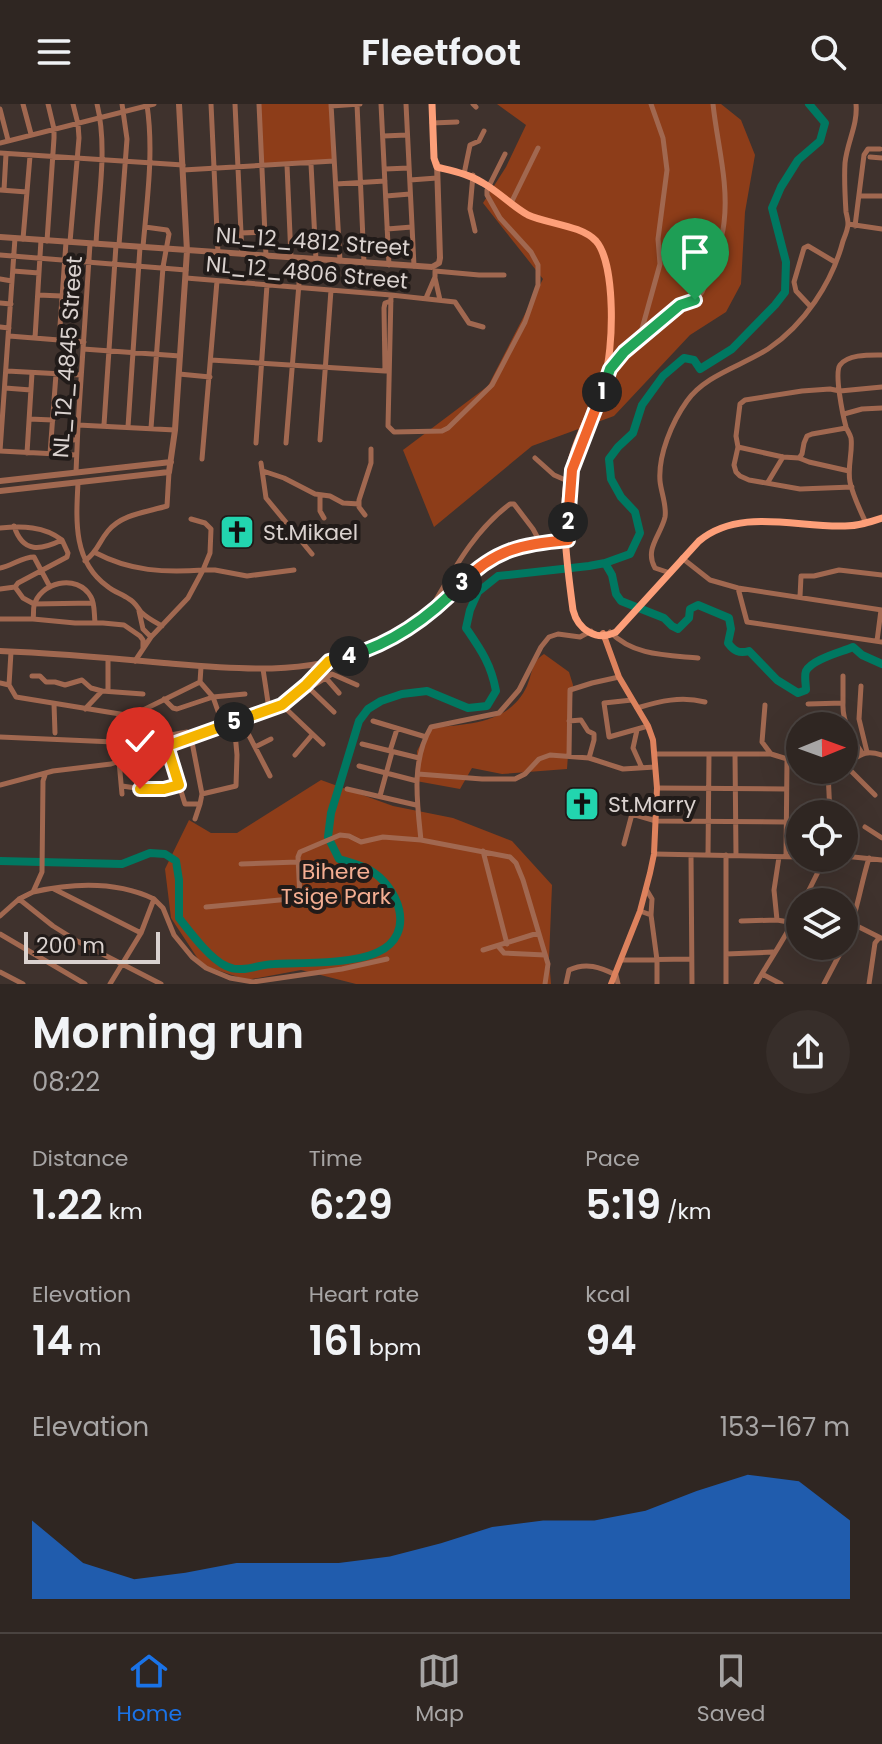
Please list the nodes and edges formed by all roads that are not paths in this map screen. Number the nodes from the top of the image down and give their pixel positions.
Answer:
1 (23, 104) edge
2 (48, 104) edge
3 (73, 104) edge
4 (97, 104) edge
5 (149, 104) edge
6 (179, 104) edge
7 (211, 104) edge
8 (235, 104) edge
9 (259, 104) edge
10 (358, 104) edge
11 (381, 104) edge
12 (406, 104) edge
13 (433, 104) edge
14 (651, 104) edge
15 (713, 104) edge
16 (856, 104) edge
17 (331, 105) edge
18 (123, 107) edge
19 (0, 109) edge
20 (100, 117) junction
21 (457, 122) dead end
22 (434, 123) junction
23 (78, 124) junction
24 (54, 129) junction
25 (484, 131) dead end
26 (31, 134) junction
27 (407, 135) junction
28 (383, 136) junction
29 (8, 140) junction
30 (0, 143) edge
31 (538, 148) dead end
32 (880, 149) edge
33 (3, 153) edge
34 (505, 154) dead end
35 (30, 156) junction
36 (54, 157) junction
37 (870, 157) dead end
38 (882, 158) edge
39 (78, 159) junction
40 (101, 160) junction
41 (126, 161) junction
42 (334, 161) junction
43 (150, 163) junction
44 (311, 164) junction
45 (438, 164) junction
46 (287, 165) junction
47 (262, 166) junction
48 (183, 167) junction
49 (238, 167) junction
50 (214, 168) junction
51 (409, 168) junction
52 (385, 169) junction
53 (469, 174) junction
54 (437, 178) junction
55 (410, 180) junction
56 (385, 181) junction
57 (360, 183) junction
58 (336, 184) junction
59 (490, 186) junction
60 (2, 190) edge
61 (27, 192) junction
62 (410, 194) junction
63 (386, 196) junction
64 (859, 196) junction
65 (882, 196) edge
66 (512, 201) junction
67 (848, 224) junction
68 (855, 226) junction
69 (145, 227) junction
70 (412, 227) junction
71 (387, 229) junction
72 (882, 229) edge
73 (475, 231) dead end
74 (265, 232) junction
75 (241, 233) junction
76 (0, 237) edge
77 (19, 239) junction
78 (44, 241) junction
79 (68, 242) junction
80 (93, 244) junction
81 (118, 245) junction
82 (142, 247) junction
83 (165, 249) junction
84 (187, 251) junction
85 (218, 253) junction
86 (242, 254) junction
87 (0, 255) edge
88 (14, 256) junction
89 (266, 256) junction
90 (40, 258) junction
91 (291, 258) junction
92 (301, 259) junction
93 (64, 260) junction
94 (316, 260) junction
95 (89, 261) junction
96 (340, 262) junction
97 (115, 263) junction
98 (364, 263) junction
99 (836, 263) junction
100 (389, 265) junction
101 (139, 266) junction
102 (414, 266) junction
103 (163, 267) junction
104 (13, 271) junction
105 (435, 271) junction
106 (39, 273) junction
107 (186, 274) junction
108 (504, 275) dead end
109 (0, 279) edge
110 (12, 281) junction
111 (217, 281) junction
112 (267, 285) junction
113 (299, 287) junction
114 (331, 290) junction
115 (38, 295) junction
116 (62, 296) junction
117 (391, 298) junction
118 (426, 298) junction
119 (440, 300) junction
120 (0, 303) edge
121 (11, 304) junction
122 (811, 307) junction
123 (0, 327) edge
124 (483, 327) dead end
125 (9, 328) junction
126 (9, 336) junction
127 (639, 337) junction
128 (35, 338) junction
129 (59, 340) junction
130 (84, 346) junction
131 (109, 351) junction
132 (0, 353) edge
133 (133, 353) junction
134 (8, 354) junction
135 (157, 355) junction
136 (882, 355) edge
137 (180, 356) junction
138 (211, 360) junction
139 (261, 364) junction
140 (291, 366) junction
141 (325, 368) junction
142 (610, 369) junction
143 (7, 371) junction
144 (32, 373) junction
145 (56, 374) junction
146 (179, 374) junction
147 (82, 375) junction
148 (210, 377) junction
149 (3, 379) edge
150 (882, 387) edge
151 (5, 388) junction
152 (31, 390) junction
153 (840, 391) junction
154 (2, 403) edge
155 (882, 408) edge
156 (844, 414) junction
157 (29, 419) junction
158 (53, 420) junction
159 (78, 425) junction
160 (104, 425) junction
161 (1, 427) edge
162 (128, 427) junction
163 (151, 428) junction
164 (846, 428) junction
165 (175, 430) junction
166 (51, 439) junction
167 (77, 440) junction
168 (320, 440) dead end
169 (256, 443) dead end
170 (286, 443) dead end
171 (738, 447) junction
172 (371, 449) dead end
173 (0, 451) edge
174 (27, 453) junction
175 (50, 454) junction
176 (76, 455) junction
177 (783, 457) junction
178 (535, 458) dead end
179 (799, 458) junction
180 (202, 459) dead end
181 (171, 462) junction
182 (261, 463) dead end
183 (263, 471) junction
184 (849, 471) junction
185 (76, 472) junction
186 (169, 472) junction
187 (0, 481) edge
188 (569, 482) junction
189 (768, 482) junction
190 (78, 483) junction
191 (852, 487) junction
192 (0, 491) edge
193 (320, 495) junction
194 (359, 504) junction
195 (365, 515) dead end
196 (882, 516) edge
197 (324, 518) dead end
198 (191, 519) dead end
199 (865, 521) junction
200 (14, 526) junction
201 (0, 528) edge
202 (62, 540) junction
203 (567, 540) junction
204 (540, 542) junction
205 (96, 553) junction
206 (312, 554) dead end
207 (682, 557) junction
208 (85, 561) junction
209 (0, 568) edge
210 (41, 570) junction
211 (203, 570) junction
212 (294, 570) dead end
213 (668, 572) junction
214 (882, 575) edge
215 (15, 587) junction
216 (50, 587) junction
217 (738, 588) junction
218 (0, 589) edge
219 (800, 597) junction
220 (93, 603) junction
221 (34, 604) junction
222 (139, 610) junction
223 (882, 610) edge
224 (427, 616) junction
225 (0, 619) edge
226 (33, 619) junction
227 (95, 622) junction
228 (162, 626) junction
229 (590, 631) junction
230 (607, 634) junction
231 (151, 637) junction
232 (879, 642) edge
233 (143, 648) junction
234 (0, 651) edge
235 (11, 652) junction
236 (698, 658) dead end
237 (108, 659) junction
238 (135, 661) junction
239 (329, 661) junction
240 (201, 667) junction
241 (263, 669) junction
242 (32, 676) dead end
243 (843, 676) dead end
244 (325, 677) junction
245 (619, 677) junction
246 (200, 682) junction
247 (9, 685) junction
248 (357, 685) dead end
249 (0, 686) edge
250 (307, 686) junction
251 (861, 686) dead end
252 (105, 691) junction
253 (339, 693) dead end
254 (143, 694) dead end
255 (245, 694) dead end
256 (213, 697) junction
257 (164, 699) junction
258 (632, 700) junction
259 (705, 702) dead end
260 (843, 703) junction
261 (54, 704) junction
262 (808, 704) dead end
263 (282, 705) junction
264 (765, 705) dead end
265 (637, 708) junction
266 (85, 709) junction
267 (269, 709) junction
268 (334, 712) dead end
269 (219, 714) dead end
270 (119, 715) junction
271 (237, 721) junction
272 (373, 721) dead end
273 (569, 721) junction
274 (648, 726) junction
275 (397, 729) junction
276 (637, 730) junction
277 (55, 733) dead end
278 (312, 735) junction
279 (0, 737) edge
280 (191, 737) junction
281 (426, 737) junction
282 (271, 739) dead end
283 (119, 741) junction
284 (323, 744) dead end
285 (362, 744) dead end
286 (167, 746) junction
287 (255, 747) junction
288 (391, 751) junction
289 (864, 752) junction
290 (655, 754) junction
291 (709, 754) junction
292 (735, 754) junction
293 (771, 754) junction
294 (295, 755) dead end
295 (569, 755) junction
296 (882, 755) edge
297 (858, 756) edge
298 (419, 758) junction
299 (589, 758) junction
300 (786, 760) edge
301 (119, 761) junction
302 (359, 766) dead end
303 (655, 767) junction
304 (642, 768) junction
305 (386, 773) junction
306 (46, 774) junction
307 (270, 776) dead end
308 (418, 777) junction
309 (858, 778) edge
310 (786, 784) edge
311 (0, 785) edge
312 (179, 785) junction
313 (122, 786) junction
314 (709, 787) junction
315 (736, 787) junction
316 (657, 788) junction
317 (347, 789) dead end
318 (786, 789) junction
319 (122, 794) dead end
320 (202, 794) junction
321 (875, 795) dead end
322 (380, 796) junction
323 (786, 800) edge
324 (200, 804) junction
325 (416, 805) junction
326 (195, 819) dead end
327 (656, 821) junction
328 (708, 821) junction
329 (735, 821) junction
330 (786, 822) joint
331 (865, 827) dead end
332 (882, 838) edge
333 (421, 840) junction
334 (624, 844) dead end
335 (483, 851) junction
336 (654, 854) junction
337 (691, 855) junction
338 (708, 855) junction
339 (726, 855) junction
340 (736, 855) junction
341 (782, 857) junction
342 (786, 857) edge
343 (858, 857) edge
344 (869, 858) junction
345 (882, 860) edge
346 (298, 862) junction
347 (241, 864) dead end
348 (39, 878) junction
349 (51, 889) junction
350 (646, 889) junction
351 (33, 892) junction
352 (858, 893) edge
353 (19, 899) junction
354 (154, 899) junction
355 (206, 907) dead end
356 (640, 911) junction
357 (651, 915) junction
358 (0, 916) edge
359 (777, 920) junction
360 (741, 921) dead end
361 (786, 922) edge
362 (858, 927) edge
363 (141, 933) junction
364 (538, 933) junction
365 (0, 934) edge
366 (786, 937) edge
367 (881, 938) edge
368 (507, 944) junction
369 (498, 946) junction
370 (483, 950) dead end
371 (774, 952) junction
372 (726, 954) junction
373 (545, 955) junction
374 (387, 959) dead end
375 (691, 959) junction
376 (622, 960) junction
377 (657, 960) junction
378 (837, 960) edge
379 (122, 965) junction
380 (0, 972) edge
381 (762, 974) junction
382 (616, 975) junction
383 (284, 981) edge
384 (23, 984) edge
385 (85, 984) edge
386 (110, 984) edge
387 (161, 984) edge
388 (545, 984) edge
389 (566, 984) edge
390 (611, 984) edge
391 (618, 984) edge
392 (657, 984) edge
393 (692, 984) edge
394 (726, 984) edge
395 (756, 984) edge
396 (781, 984) edge
397 (824, 984) edge
398 (869, 984) edge

1 - 26 street
2 - 24 street
3 - 23 street
4 - 20 street, NL_12_4845 Street
5 - 18 street
5 - 43 street
6 - 48 street
7 - 50 street
8 - 49 street
9 - 47 street
10 - 17 street
10 - 57 street
11 - 28 street
12 - 27 street
13 - 22 main road
14 - 127 street
15 - 127 street
16 - 67 street
17 - 42 street
18 - 20 street
18 - 41 street
19 - 29 street
20 - 23 street
20 - 40 street, NL_12_4845 Street
21 - 22 street
22 - 45 main road
23 - 24 street
23 - 39 street
24 - 26 street
24 - 36 street
25 - 53 street
26 - 29 street
27 - 28 street
27 - 51 street
28 - 52 street
29 - 30 street
31 - 66 street
32 - 64 street
33 - 35 street
33 - 60 street
34 - 59 street
35 - 36 street
35 - 61 street
36 - 39 street
36 - 78 street
37 - 38 street
39 - 40 street
39 - 79 street
40 - 41 street
40 - 80 street, NL_12_4845 Street
41 - 43 street
41 - 81 street
42 - 44 street
42 - 58 street
43 - 48 street
43 - 69 street
44 - 46 street
44 - 94 street
45 - 53 main road
45 - 54 street
46 - 47 street
46 - 91 street
47 - 49 street
47 - 74 street
48 - 50 street
48 - 84 street
49 - 50 street
49 - 75 street
50 - 85 street
51 - 52 street
51 - 55 street
52 - 56 street
53 - 59 main road
53 - 73 street
54 - 55 street
54 - 105 street
55 - 62 street
56 - 57 street
56 - 63 street
57 - 58 street
57 - 98 street
58 - 96 street
59 - 66 main road
59 - 117 street
59 - 188 main road
60 - 61 street
61 - 77 street
62 - 63 street
62 - 70 street
63 - 71 street
64 - 65 street
64 - 68 street
66 - 142 main road
67 - 68 street
67 - 99 street
68 - 72 street
69 - 82 street
69 - 83 street
70 - 71 street
70 - 102 street
71 - 100 street
74 - 75 street
74 - 89 street
75 - 86 street
76 - 77 street, NL_12_4812 Street
77 - 78 street, NL_12_4812 Street
77 - 88 street
78 - 79 street, NL_12_4812 Street
78 - 90 street
79 - 80 street, NL_12_4812 Street
79 - 93 street
80 - 81 street, NL_12_4812 Street
80 - 95 street, NL_12_4845 Street
81 - 82 street, NL_12_4812 Street
81 - 97 street
82 - 83 street, NL_12_4812 Street
82 - 101 street
83 - 84 street, NL_12_4812 Street
83 - 103 street
84 - 85 street, NL_12_4812 Street
84 - 107 street
85 - 86 street, NL_12_4812 Street
86 - 89 street, NL_12_4812 Street
87 - 88 street, NL_12_4806 Street
88 - 90 street, NL_12_4806 Street
88 - 104 street
89 - 91 street, NL_12_4812 Street
90 - 93 street, NL_12_4806 Street
90 - 106 street
91 - 92 street, NL_12_4812 Street
92 - 94 street, NL_12_4812 Street
92 - 113 street
93 - 95 street, NL_12_4806 Street
93 - 116 street
94 - 96 street, NL_12_4812 Street
95 - 97 street, NL_12_4806 Street
95 - 130 street, NL_12_4845 Street
96 - 98 street, NL_12_4812 Street
97 - 101 street, NL_12_4806 Street
97 - 131 street
98 - 100 street, NL_12_4812 Street
99 - 122 street
99 - 122 street
100 - 102 street, NL_12_4812 Street
101 - 103 street, NL_12_4806 Street
101 - 133 street
102 - 105 street, NL_12_4812 Street
103 - 107 street, NL_12_4806 Street
103 - 135 street
104 - 106 street
104 - 110 street
105 - 108 street
105 - 118 street
105 - 119 street
106 - 115 street
107 - 111 street, NL_12_4806 Street
107 - 137 street
109 - 110 street
110 - 121 street
111 - 112 street, NL_12_4806 Street
111 - 138 street
112 - 113 street, NL_12_4806 Street
112 - 139 street
113 - 114 street, NL_12_4806 Street
113 - 140 street
114 - 117 street, NL_12_4806 Street
114 - 141 street
115 - 116 street
115 - 128 street
116 - 129 street
117 - 118 street, NL_12_4806 Street
117 - 141 street
118 - 119 street, NL_12_4806 Street
119 - 124 street
120 - 121 street
121 - 125 street
122 - 213 street
123 - 125 street
125 - 126 street
126 - 128 street
126 - 134 street
127 - 142 street
128 - 129 street
129 - 130 street
130 - 131 street
130 - 147 street, NL_12_4845 Street
131 - 133 street
131 - 160 street
132 - 134 street
133 - 135 street
133 - 162 street
134 - 143 street
135 - 137 street
135 - 163 street
136 - 153 street
137 - 146 street
138 - 139 street
138 - 148 street
139 - 140 street
139 - 169 street
140 - 141 street
140 - 170 street
141 - 168 street
142 - 188 main road
143 - 144 street
143 - 149 street
144 - 145 street
144 - 152 street
145 - 147 street
145 - 158 street
146 - 148 street
146 - 165 street
147 - 159 street, NL_12_4845 Street
148 - 180 street
149 - 151 street
150 - 153 street
151 - 152 street
151 - 154 street
152 - 157 street
153 - 156 street
153 - 171 street
154 - 161 street
155 - 156 street
156 - 164 street
157 - 158 street
157 - 174 street
158 - 166 street
159 - 160 street
159 - 167 street, NL_12_4845 Street
160 - 162 street
161 - 173 street
162 - 163 street
163 - 165 street
164 - 179 street
164 - 184 street
165 - 181 street
166 - 167 street
166 - 175 street
167 - 176 street, NL_12_4845 Street
171 - 177 street
171 - 189 street
172 - 194 street
173 - 174 street
174 - 175 street
175 - 176 street
176 - 185 street, NL_12_4845 Street
177 - 179 street
177 - 189 street
178 - 188 street
179 - 184 street
181 - 185 street
181 - 186 street
182 - 183 street
183 - 193 street
183 - 206 street
184 - 191 street
185 - 187 street
186 - 190 street
186 - 205 street
188 - 203 main road
189 - 191 street
190 - 192 street
190 - 208 street
191 - 199 street
193 - 194 street
193 - 197 street
194 - 195 street
196 - 199 main road
198 - 211 street
199 - 207 main road
200 - 201 street
200 - 202 street
200 - 202 street
202 - 210 street
203 - 204 street
203 - 229 main road
204 - 224 street
204 - 224 street
205 - 208 street
205 - 211 street
207 - 213 main road
207 - 217 street
208 - 222 street
209 - 210 street
210 - 215 street
210 - 216 street
211 - 212 street
211 - 228 street
213 - 230 main road
214 - 219 street
215 - 218 street
215 - 221 street
216 - 220 street
216 - 221 street
217 - 219 street
217 - 232 street
219 - 223 street
220 - 221 street
220 - 227 street
221 - 226 street
222 - 228 street
222 - 231 street
223 - 232 street
224 - 239 street
225 - 226 street
226 - 227 street
227 - 233 street
228 - 231 street
229 - 230 main road
229 - 281 street
230 - 236 street
230 - 245 main road
231 - 233 street
233 - 238 street
234 - 235 street
235 - 237 street
235 - 247 street
237 - 238 street
237 - 252 street
238 - 240 street
239 - 241 street
239 - 250 street
240 - 241 street
240 - 246 street
241 - 267 street
242 - 252 street
243 - 260 street
244 - 248 street
244 - 250 street
244 - 253 street
245 - 258 main road
245 - 273 street
246 - 256 street
246 - 257 street
247 - 249 street
247 - 261 street
250 - 263 street
250 - 268 street
251 - 289 street
252 - 254 street
252 - 266 street
255 - 256 street
256 - 257 street
256 - 269 street
257 - 270 street
258 - 265 main road
258 - 276 street
259 - 265 street
260 - 262 street
260 - 289 street
261 - 266 street
261 - 277 street
263 - 267 street
263 - 278 street
264 - 293 street
265 - 274 main road
266 - 270 street
267 - 271 street
270 - 283 street
271 - 280 street
271 - 287 street
271 - 320 street
272 - 275 street
273 - 295 street
273 - 299 street
274 - 276 street
274 - 290 main road
275 - 281 street
275 - 288 street
276 - 304 street
278 - 284 street
278 - 294 street
279 - 283 street
280 - 283 street
280 - 286 street
280 - 320 street
281 - 298 street
282 - 287 street
285 - 288 street
286 - 301 street
286 - 312 street
287 - 307 street
288 - 298 street
288 - 305 street
289 - 296 street
289 - 297 street
290 - 291 street
290 - 303 main road
291 - 292 street
291 - 314 street
292 - 293 street
292 - 315 street
293 - 300 street
295 - 299 street
295 - 308 street
298 - 308 street
299 - 304 street
301 - 306 street
301 - 313 street
302 - 305 street
303 - 304 street
303 - 316 main road
305 - 308 street
305 - 322 street
306 - 311 street
306 - 348 street
308 - 325 street
309 - 321 street
310 - 318 street
312 - 313 street
312 - 324 street
313 - 319 street
314 - 315 street
314 - 316 street
314 - 328 street
315 - 318 street
315 - 329 street
316 - 327 main road
317 - 322 street
318 - 323 street
320 - 324 street
322 - 325 street
324 - 326 street
325 - 333 street
327 - 328 street
327 - 334 street
327 - 336 main road
328 - 329 street
328 - 338 street
329 - 330 street
329 - 340 street
330 - 341 street
331 - 332 street
333 - 335 street
333 - 346 street
335 - 364 street
335 - 368 street
336 - 337 street
336 - 350 main road
337 - 338 street
337 - 375 street
338 - 339 street
339 - 340 street
339 - 372 street
340 - 341 street
341 - 342 street
341 - 359 street
343 - 344 street
344 - 345 street
344 - 352 street
346 - 347 street
346 - 355 street
348 - 349 street
348 - 351 street
349 - 351 street
349 - 354 street
349 - 363 street
350 - 356 main road
350 - 357 street
351 - 353 street
353 - 358 street
353 - 379 street
354 - 363 street
354 - 383 street
356 - 357 street
356 - 376 main road
357 - 377 street
359 - 360 street
359 - 361 street
362 - 367 street
363 - 379 street
364 - 368 street
364 - 373 street
365 - 385 street
366 - 371 street
367 - 398 street
368 - 369 street
369 - 370 street
369 - 373 street
371 - 372 street
371 - 381 street
372 - 394 street
373 - 388 street
374 - 383 street
375 - 377 street
375 - 393 street
376 - 377 street
376 - 382 main road
377 - 392 street
378 - 397 street
379 - 386 street
379 - 387 street
380 - 384 street
381 - 395 street
381 - 396 street
382 - 389 street
382 - 390 main road
382 - 391 street

